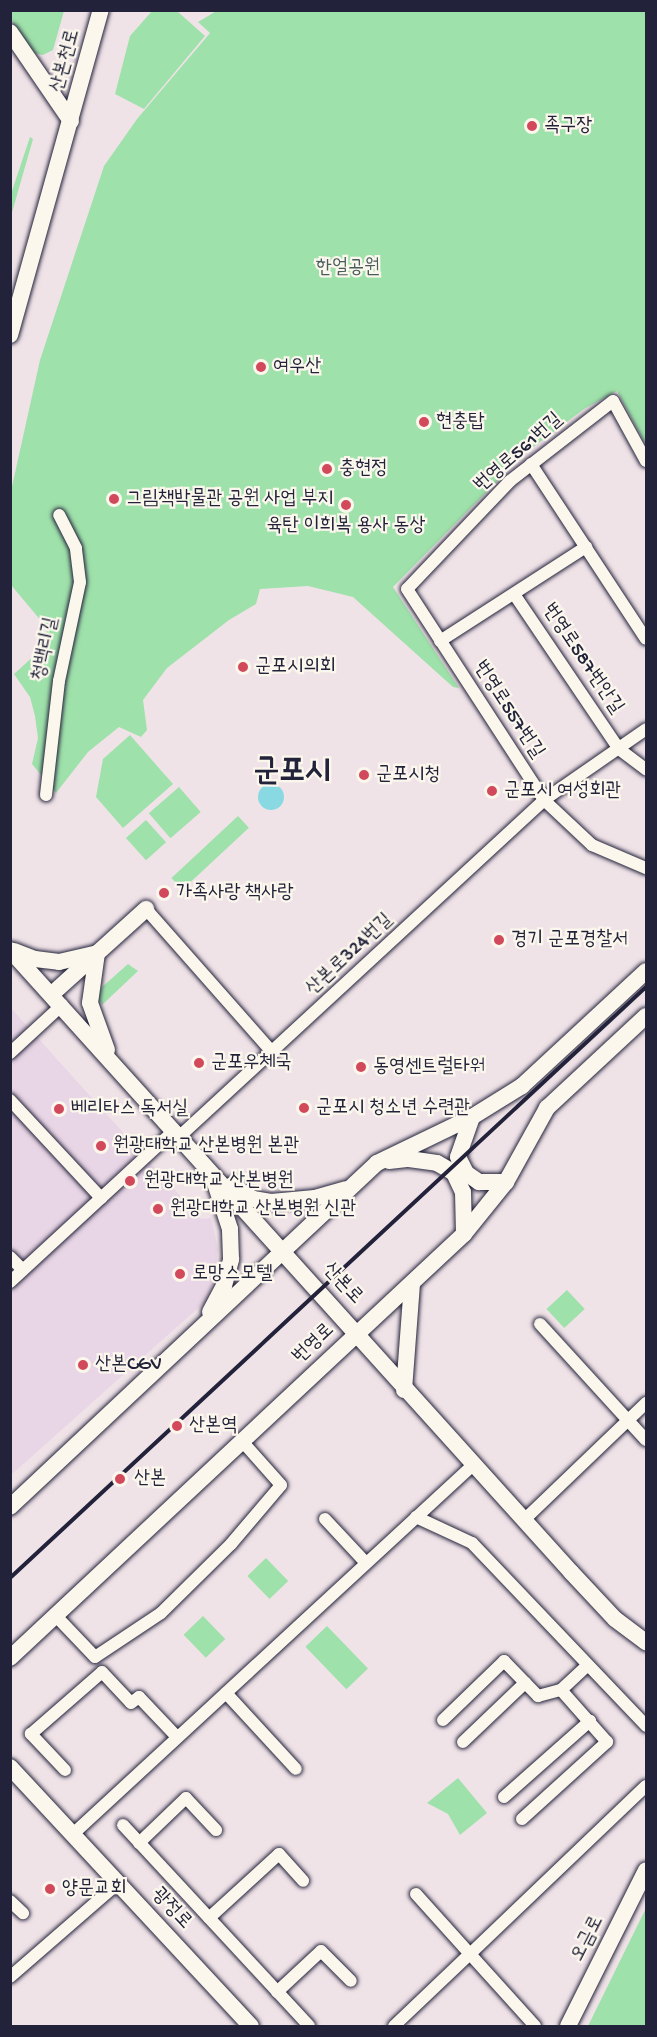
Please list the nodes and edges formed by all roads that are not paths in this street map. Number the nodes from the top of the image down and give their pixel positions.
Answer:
1 (101, 10) edge
2 (10, 32) edge
3 (71, 122) junction
4 (10, 335) edge
5 (646, 461) edge
6 (531, 464) junction
7 (59, 515) dead end
8 (586, 547) junction
9 (407, 589) joint
10 (514, 594) junction
11 (646, 639) edge
12 (440, 641) junction
13 (646, 729) edge
14 (619, 748) junction
15 (646, 769) edge
16 (46, 795) dead end
17 (544, 800) junction
18 (646, 868) edge
19 (146, 909) joint
20 (10, 950) edge
21 (97, 953) junction
22 (646, 971) edge
23 (57, 999) junction
24 (646, 1016) edge
25 (10, 1053) edge
26 (273, 1053) junction
27 (109, 1057) junction
28 (10, 1100) edge
29 (472, 1117) junction
30 (178, 1133) junction
31 (377, 1163) junction
32 (211, 1171) junction
33 (506, 1182) junction
34 (354, 1185) junction
35 (101, 1198) junction
36 (464, 1234) junction
37 (282, 1252) junction
38 (10, 1257) edge
39 (23, 1270) junction
40 (10, 1282) edge
41 (412, 1283) junction
42 (540, 1324) dead end
43 (202, 1326) junction
44 (358, 1332) junction
45 (404, 1390) junction
46 (646, 1403) edge
47 (628, 1420) junction
48 (241, 1440) junction
49 (646, 1440) edge
50 (473, 1465) junction
51 (10, 1507) edge
52 (416, 1517) junction
53 (325, 1519) dead end
54 (525, 1519) junction
55 (366, 1563) junction
56 (55, 1615) junction
57 (646, 1642) edge
58 (10, 1658) edge
59 (587, 1666) junction
60 (525, 1683) junction
61 (561, 1690) junction
62 (226, 1693) junction
63 (443, 1720) dead end
64 (590, 1721) junction
65 (646, 1726) edge
66 (177, 1737) junction
67 (464, 1742) dead end
68 (10, 1767) edge
69 (297, 1769) dead end
70 (65, 1770) dead end
71 (646, 1786) edge
72 (504, 1797) dead end
73 (522, 1819) dead end
74 (123, 1826) dead end
75 (216, 1830) dead end
76 (73, 1834) junction
77 (139, 1843) junction
78 (646, 1870) edge
79 (303, 1881) dead end
80 (118, 1883) junction
81 (416, 1894) dead end
82 (10, 1901) edge
83 (23, 1913) dead end
84 (209, 1918) junction
85 (471, 1954) junction
86 (10, 1977) edge
87 (351, 1981) dead end
88 (277, 1992) junction
89 (251, 2026) edge
90 (309, 2026) edge
91 (394, 2026) edge
92 (535, 2026) edge
93 (568, 2026) edge

1 - 3 street, 산본천로
2 - 3 street, 산본천로
3 - 4 street, 산본천로
5 - 6 street, 번영로561번길
6 - 8 street
6 - 9 street, 번영로561번길
7 - 16 street, 청백리길
8 - 10 street
8 - 11 street
9 - 12 street, 번영로557번길
10 - 12 street
10 - 14 street, 번영로587번안길
12 - 17 street, 번영로557번길
13 - 14 street
14 - 15 street, 번영로587번안길
14 - 17 street
17 - 18 street, 번영로557번길
17 - 26 street, 산본로324번길
19 - 21 street
19 - 26 street
20 - 21 street
20 - 23 street, 산본로
21 - 23 street
21 - 27 street
22 - 29 street
23 - 25 street
23 - 27 street, 산본로
24 - 33 street, 번영로
26 - 30 street, 산본로324번길
27 - 30 street, 산본로
28 - 35 street
29 - 31 street
29 - 33 street
30 - 32 street, 산본로
30 - 35 street, 산본로324번길
31 - 34 street
31 - 36 street
32 - 34 street
32 - 37 street, 산본로
32 - 43 street
33 - 36 street, 번영로
34 - 37 street
35 - 39 street, 산본로324번길
36 - 41 street, 번영로
37 - 43 street
37 - 44 street, 산본로
38 - 39 street
39 - 40 street, 산본로324번길
41 - 44 street, 번영로
41 - 45 street
42 - 47 street
43 - 51 street
44 - 45 street, 산본로
44 - 48 street, 번영로
45 - 50 street, 산본로
46 - 47 street
47 - 49 street
47 - 54 street
48 - 56 street, 번영로
48 - 56 street
50 - 52 street
50 - 54 street, 산본로
52 - 55 street
52 - 59 street
53 - 55 street
54 - 57 street, 산본로
55 - 62 street
56 - 58 street, 번영로
59 - 61 street
59 - 65 street
60 - 61 street
60 - 63 street
60 - 67 street
61 - 64 street
62 - 66 street
62 - 69 street
64 - 72 street
64 - 73 street
66 - 70 street
66 - 76 street
68 - 76 street, 광정로
71 - 85 street
74 - 77 street
75 - 77 street
76 - 80 street, 광정로
77 - 84 street
78 - 93 street, 오금로
79 - 84 street
80 - 86 street
80 - 89 street, 광정로
81 - 85 street
82 - 83 street
84 - 88 street
85 - 91 street
85 - 92 street
87 - 88 street
88 - 90 street

